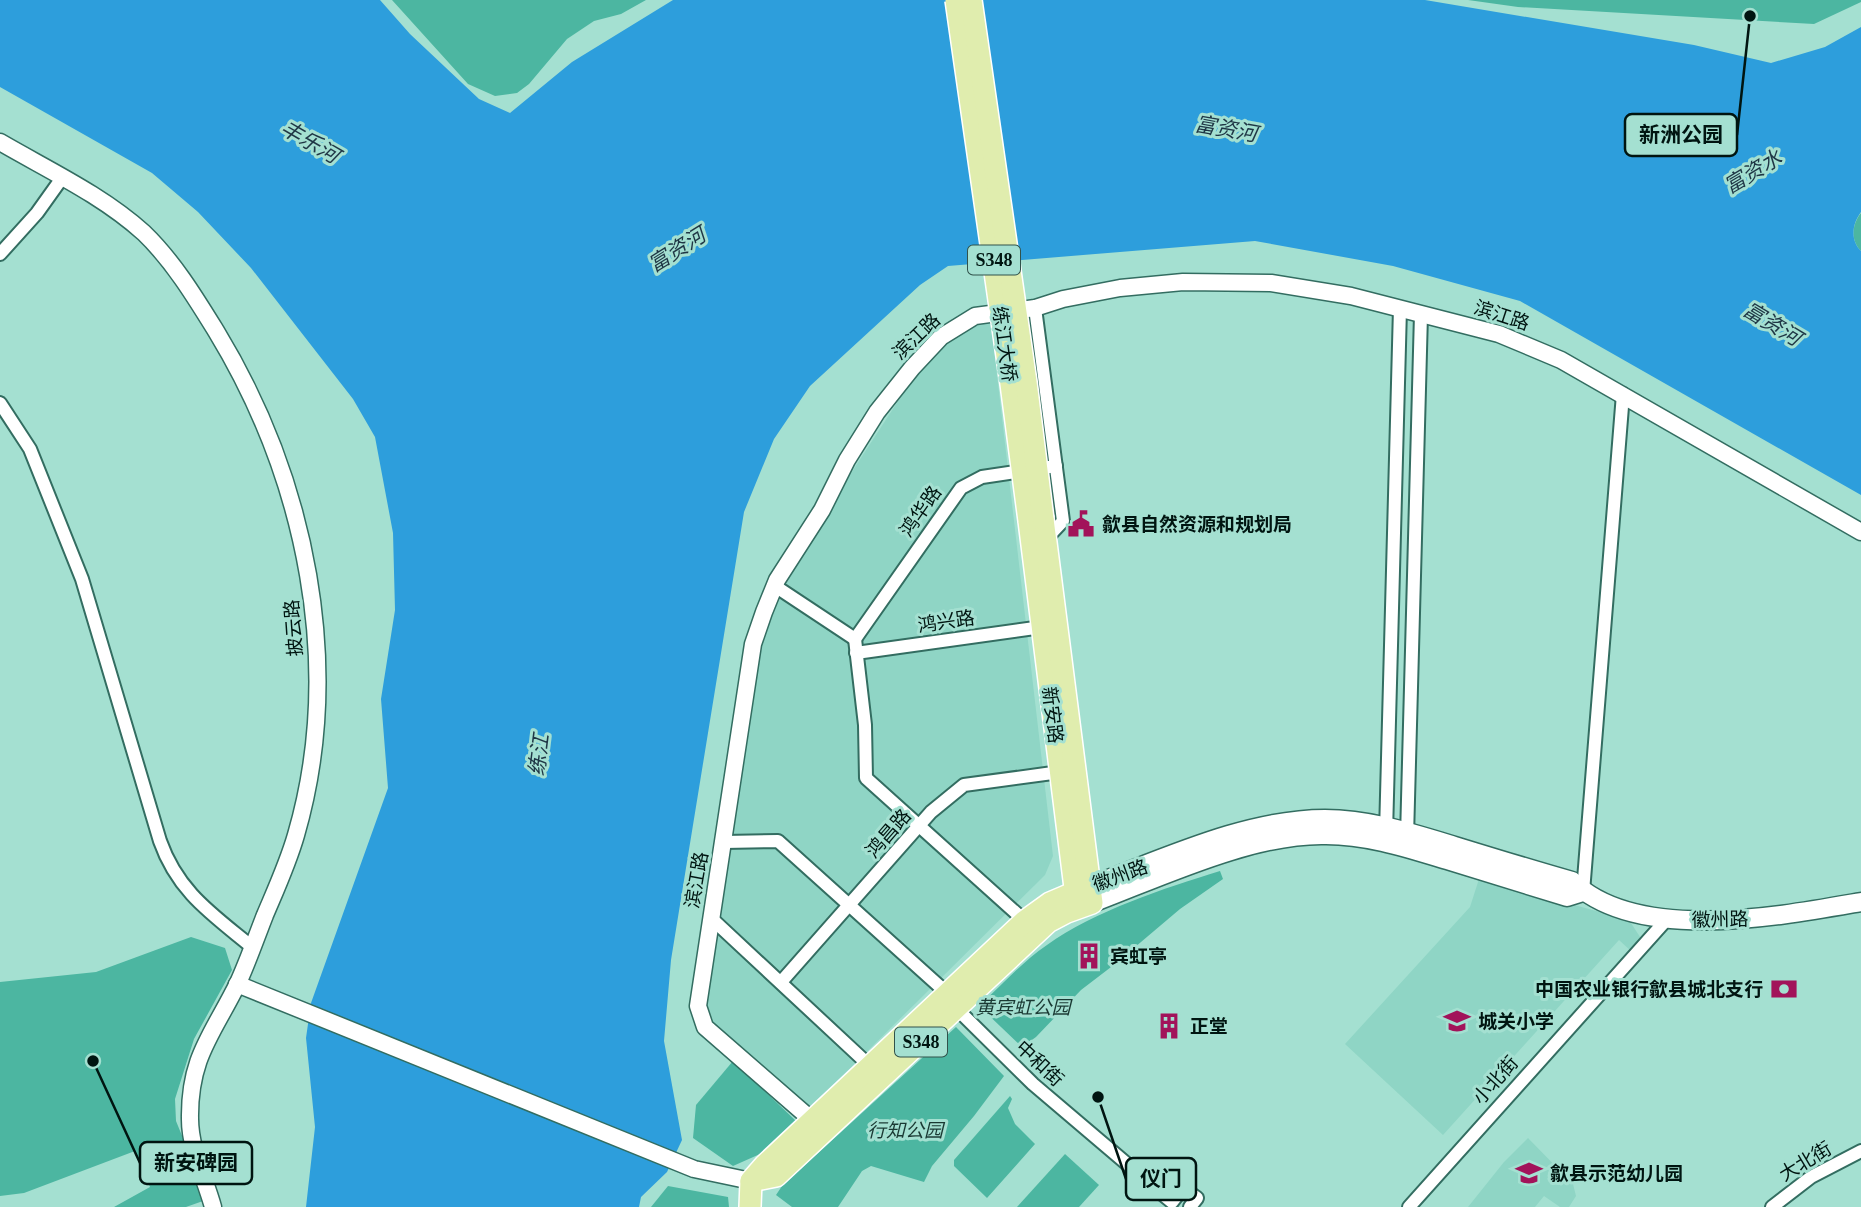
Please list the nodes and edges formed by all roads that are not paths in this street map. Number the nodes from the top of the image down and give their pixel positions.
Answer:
1 (956, 0) edge
2 (971, 0) edge
3 (0, 142) edge
4 (62, 178) junction
5 (0, 254) edge
6 (1035, 308) junction
7 (1400, 308) junction
8 (1421, 314) junction
9 (1623, 394) junction
10 (0, 403) edge
11 (1056, 466) junction
12 (1039, 526) junction
13 (1861, 532) edge
14 (775, 586) junction
15 (1042, 627) junction
16 (855, 639) junction
17 (856, 653) junction
18 (1060, 772) junction
19 (920, 827) junction
20 (1386, 834) junction
21 (1407, 840) junction
22 (724, 842) junction
23 (1583, 892) junction
24 (1084, 897) junction
25 (1861, 902) edge
26 (849, 905) junction
27 (711, 918) junction
28 (1668, 918) junction
29 (1025, 921) junction
30 (252, 947) junction
31 (781, 982) junction
32 (244, 987) junction
33 (952, 1001) junction
34 (871, 1067) junction
35 (813, 1121) junction
36 (1861, 1151) edge
37 (1133, 1169) tunnel mouth
38 (751, 1181) junction
39 (1150, 1184) tunnel mouth
40 (213, 1207) edge
41 (750, 1207) edge
42 (1190, 1207) edge
43 (1409, 1207) edge
44 (1772, 1207) edge

1 - 12 main road, 练江大桥 / S348, bridge
2 - 12 main road, 练江大桥 / S348, bridge
3 - 4 street, 披云路
4 - 5 street
4 - 30 street, 披云路
6 - 7 street, 滨江路
6 - 11 street
6 - 14 street, 滨江路
7 - 8 street, 滨江路
7 - 20 street
8 - 9 street, 滨江路
8 - 21 street
9 - 13 street, 滨江路
9 - 23 street
10 - 30 street
11 - 12 street
11 - 16 street, 鸿华路
12 - 15 main road, 新安路 / S348
12 - 24 main road, 新安路 / S348
14 - 16 street
14 - 22 street, 滨江路
15 - 17 street, 鸿兴路
15 - 18 main road, 新安路 / S348
16 - 17 street
17 - 19 street
18 - 19 street, 鸿昌路
18 - 24 main road, 新安路 / S348
19 - 26 street, 鸿昌路
19 - 29 street
20 - 21 main road, 徽州路
20 - 24 main road, 徽州路
21 - 23 main road, 徽州路
22 - 26 street, 中和街
22 - 27 street, 滨江路
23 - 28 main road, 徽州路
24 - 29 main road, 徽州路 / S348
24 - 33 main road, 徽州路 / S348
25 - 28 main road, 徽州路
26 - 31 street, 鸿昌路
26 - 33 street, 中和街
27 - 31 street
27 - 35 street, 滨江路
28 - 43 street, 小北街
29 - 33 main road, 徽州路 / S348
30 - 32 street, 披云路
31 - 34 street
32 - 38 street
32 - 40 street, 披云路
33 - 34 main road, 徽州路 / S348
33 - 37 street, 中和街
33 - 38 main road, 徽州路 / S348
34 - 35 main road, 徽州路 / S348
35 - 38 main road, 徽州路 / S348
36 - 44 street, 大北街
38 - 41 main road
39 - 42 street

